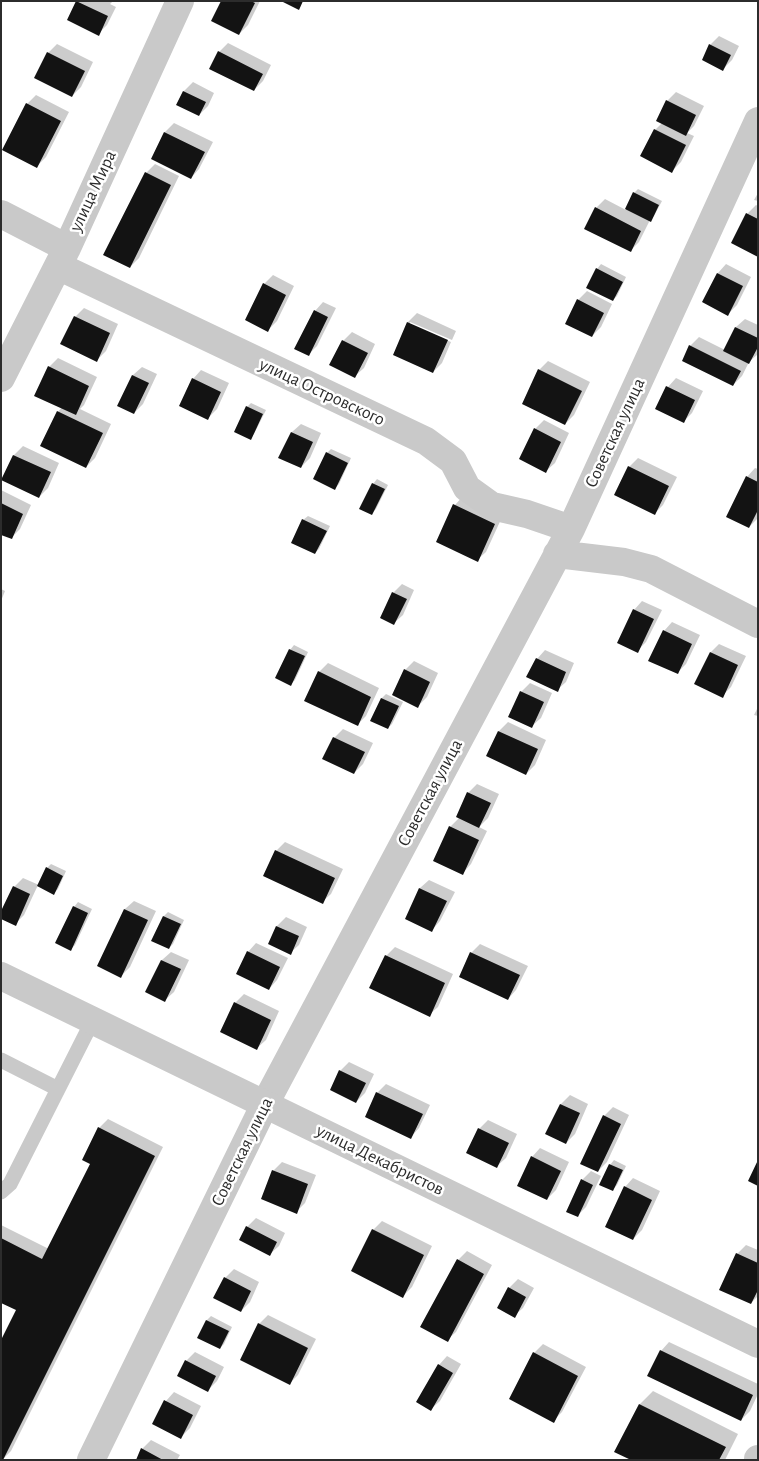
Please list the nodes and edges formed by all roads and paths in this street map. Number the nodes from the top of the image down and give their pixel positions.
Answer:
1 (180, 1) edge
2 (758, 121) edge
3 (1, 214) edge
4 (63, 257) junction
5 (1, 378) edge
6 (570, 529) junction
7 (557, 554) junction
8 (758, 624) edge
9 (1, 976) edge
10 (93, 1020) junction
11 (1, 1060) edge
12 (58, 1089) junction
13 (265, 1104) junction
14 (1, 1192) edge
15 (758, 1344) edge
16 (91, 1460) edge

1 - 4 street, улица Мира
2 - 6 street, Советская улица
3 - 4 street, улица Островского
4 - 5 street, улица Мира
4 - 6 street, улица Островского
6 - 7 street, Советская улица
7 - 8 street
7 - 13 street, Советская улица
9 - 10 street, улица Декабристов
10 - 12 lane
10 - 13 street, улица Декабристов
11 - 12 lane
12 - 14 lane
13 - 15 street, улица Декабристов
13 - 16 street, Советская улица

